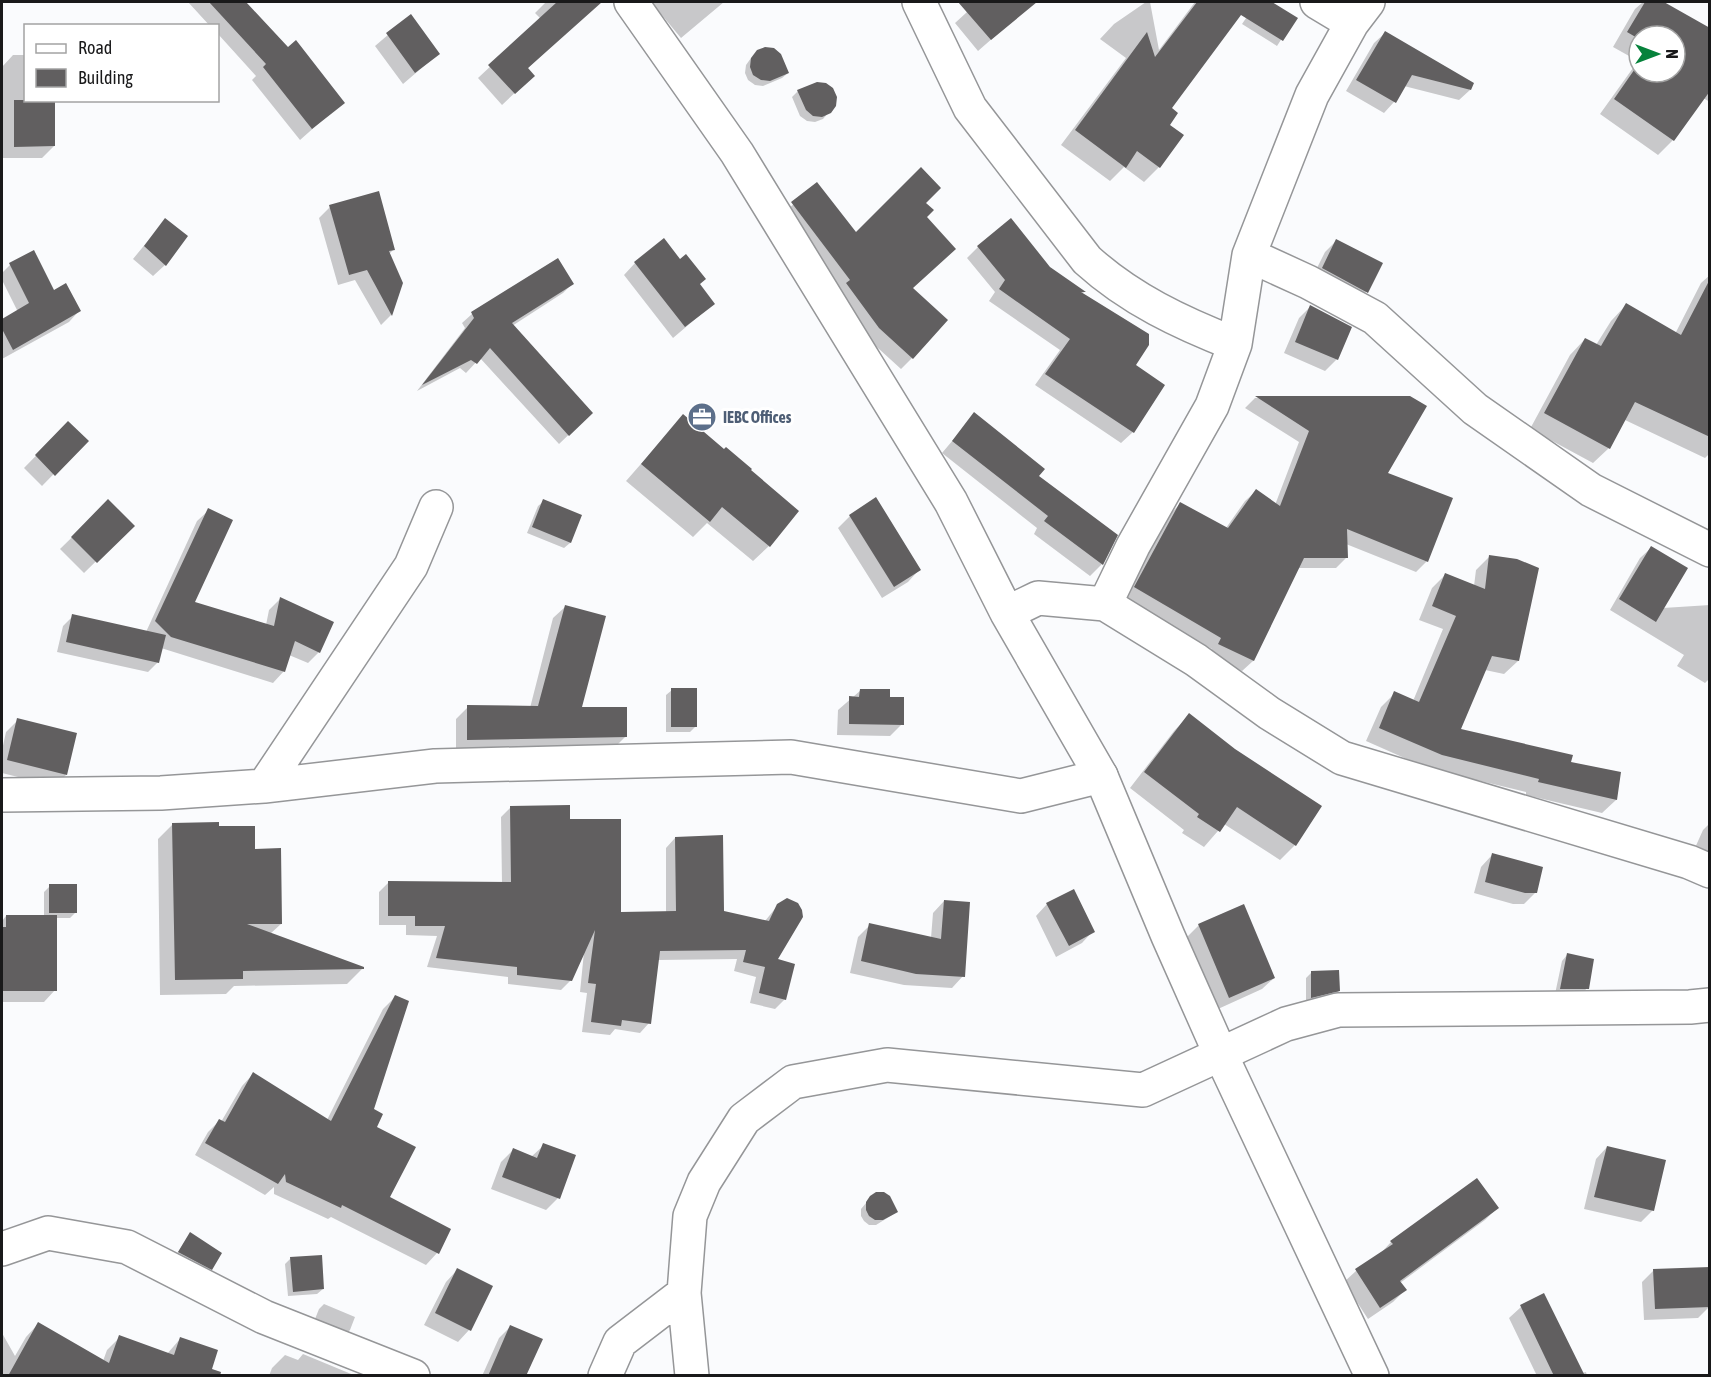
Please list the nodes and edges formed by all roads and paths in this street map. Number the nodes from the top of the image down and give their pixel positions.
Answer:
1 (631, 2) edge
2 (919, 2) edge
3 (1317, 2) edge
4 (1360, 12) edge
5 (1249, 255) junction
6 (1235, 344) junction
7 (436, 507) dead end
8 (1710, 550) edge
9 (1105, 604) junction
10 (1007, 613) junction
11 (1101, 776) junction
12 (264, 786) junction
13 (2, 795) edge
14 (1710, 871) edge
15 (1710, 1005) edge
16 (1220, 1053) junction
17 (2, 1249) edge
18 (684, 1293) junction
19 (413, 1376) edge
20 (605, 1376) edge
21 (692, 1376) edge
22 (1372, 1376) edge

1 - 10 street
2 - 6 street
3 - 4 street
4 - 5 street
5 - 6 street
5 - 8 street
6 - 9 street
7 - 12 street
9 - 10 street
9 - 14 street
10 - 11 street
11 - 12 street
11 - 16 street
12 - 13 street
15 - 16 street
16 - 18 street
16 - 22 street
17 - 19 street
18 - 20 street
18 - 21 street

